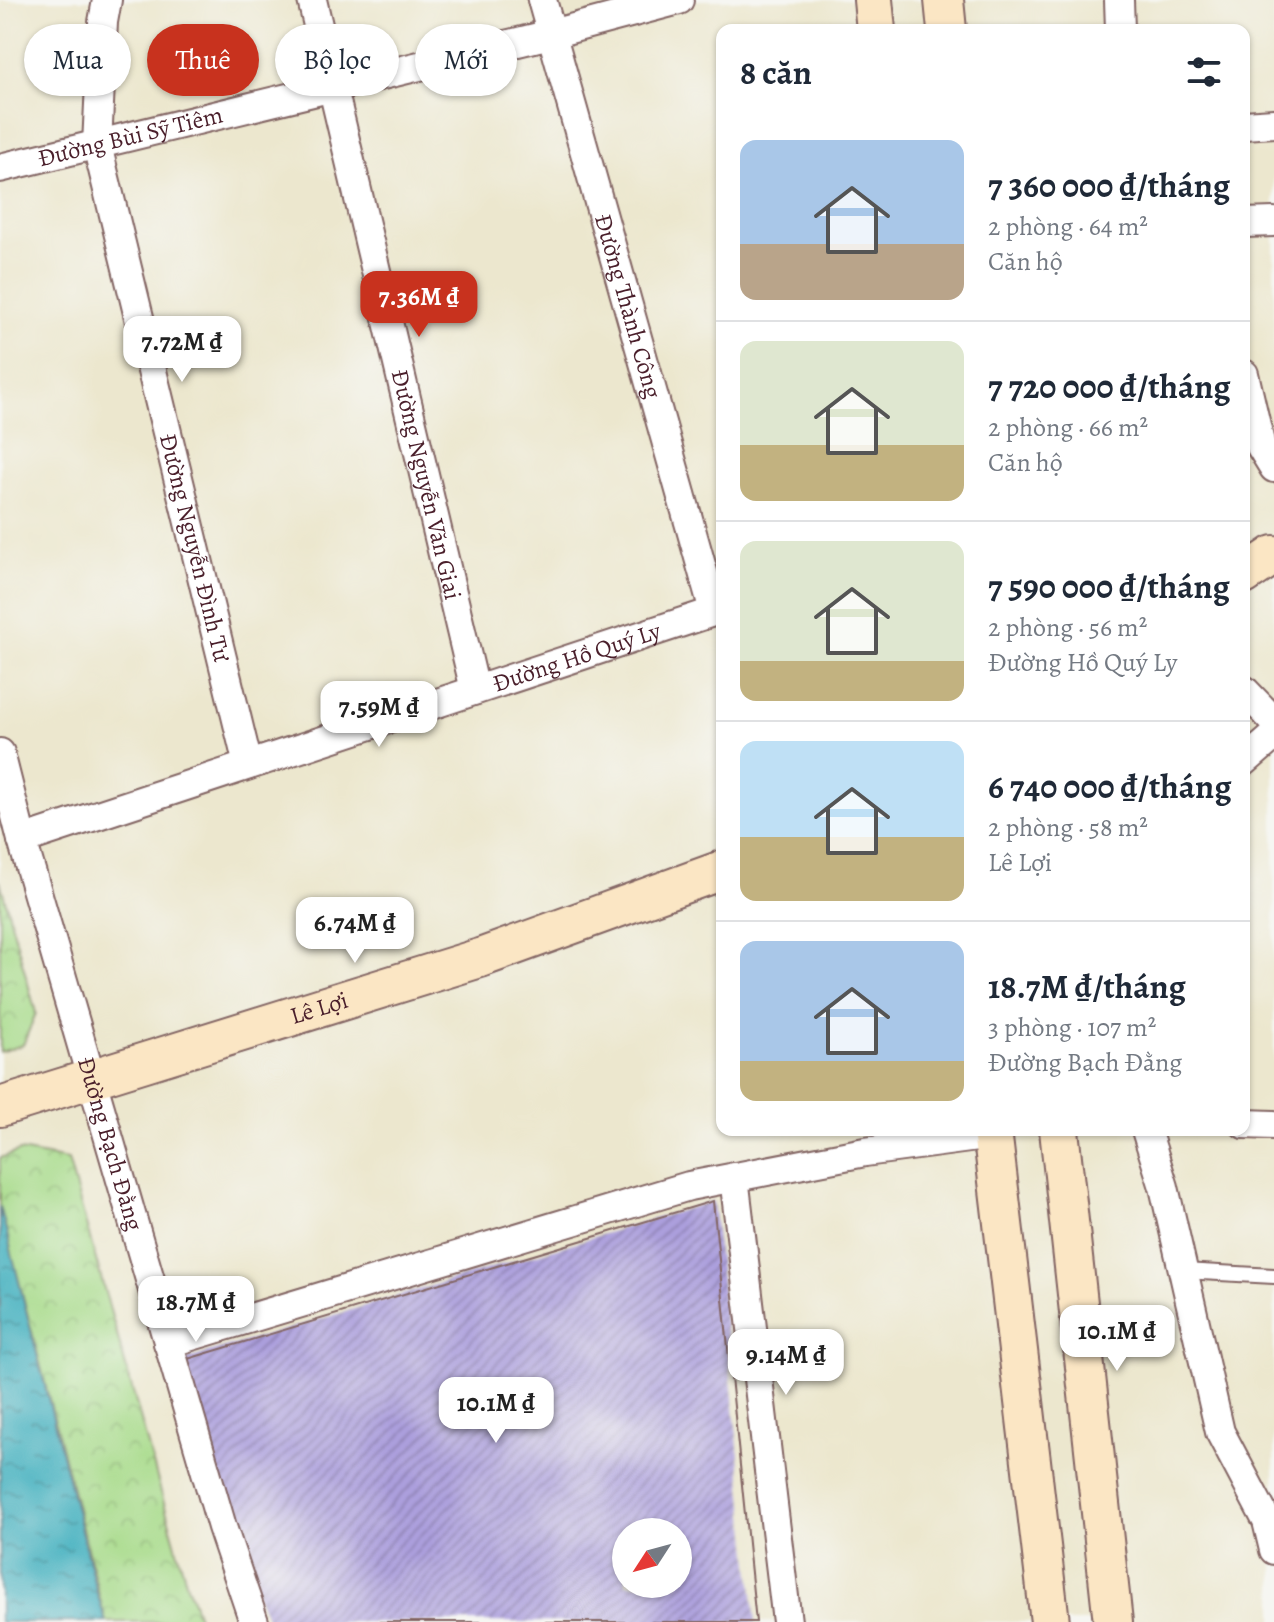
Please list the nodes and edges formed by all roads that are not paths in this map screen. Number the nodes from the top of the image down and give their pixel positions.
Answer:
1 (107, 0) edge
2 (312, 0) edge
3 (542, 0) edge
4 (679, 0) edge
5 (873, 0) edge
6 (944, 0) edge
7 (1119, 0) edge
8 (318, 24) edge
9 (875, 24) edge
10 (946, 24) edge
11 (1120, 24) edge
12 (551, 34) junction
13 (399, 71) edge
14 (297, 96) edge
15 (336, 96) edge
16 (1274, 123) edge
17 (1250, 125) edge
18 (97, 145) junction
19 (0, 168) edge
20 (1274, 222) edge
21 (1250, 223) edge
22 (1250, 400) edge
23 (1274, 468) edge
24 (1274, 555) edge
25 (1250, 571) edge
26 (716, 603) edge
27 (716, 611) edge
28 (475, 690) junction
29 (1250, 696) edge
30 (1274, 721) edge
31 (1274, 736) edge
32 (0, 753) edge
33 (1250, 757) edge
34 (248, 765) junction
35 (22, 840) junction
36 (716, 872) edge
37 (92, 1081) junction
38 (1, 1107) edge
39 (1250, 1124) edge
40 (1274, 1125) edge
41 (972, 1136) edge
42 (992, 1136) edge
43 (1060, 1136) edge
44 (1148, 1136) edge
45 (734, 1177) junction
46 (1183, 1271) junction
47 (1274, 1276) edge
48 (168, 1343) junction
49 (1274, 1550) edge
50 (254, 1622) edge
51 (787, 1622) edge
52 (1050, 1622) edge
53 (1113, 1622) edge

1 - 18 street, Đường Nguyễn Đình Tư
2 - 8 street, Đường Nguyễn Văn Giai
3 - 12 street, Đường Thành Công
4 - 12 street, Đường Bùi Sỹ Tiêm
5 - 9 main road
6 - 10 main road
7 - 11 street
12 - 13 street, Đường Bùi Sỹ Tiêm
12 - 26 street, Đường Thành Công
14 - 18 street, Đường Bùi Sỹ Tiêm
15 - 28 street, Đường Nguyễn Văn Giai
16 - 17 street
18 - 19 street, Đường Bùi Sỹ Tiêm
18 - 34 street, Đường Nguyễn Đình Tư
20 - 21 street
22 - 23 street
24 - 25 main road
27 - 28 street, Đường Hồ Quý Ly
28 - 34 street, Đường Hồ Quý Ly
29 - 30 street
31 - 33 street
32 - 35 street, Đường Bạch Đằng
34 - 35 street, Đường Hồ Quý Ly
35 - 37 street, Đường Bạch Đằng
36 - 37 main road, Lê Lợi
37 - 38 main road, Lê Lợi
37 - 48 street, Đường Bạch Đằng
39 - 40 street
41 - 45 street
42 - 52 main road
43 - 53 main road
44 - 46 street
45 - 48 street
45 - 51 street
46 - 47 lane
46 - 49 street
48 - 50 street, Đường Bạch Đằng

